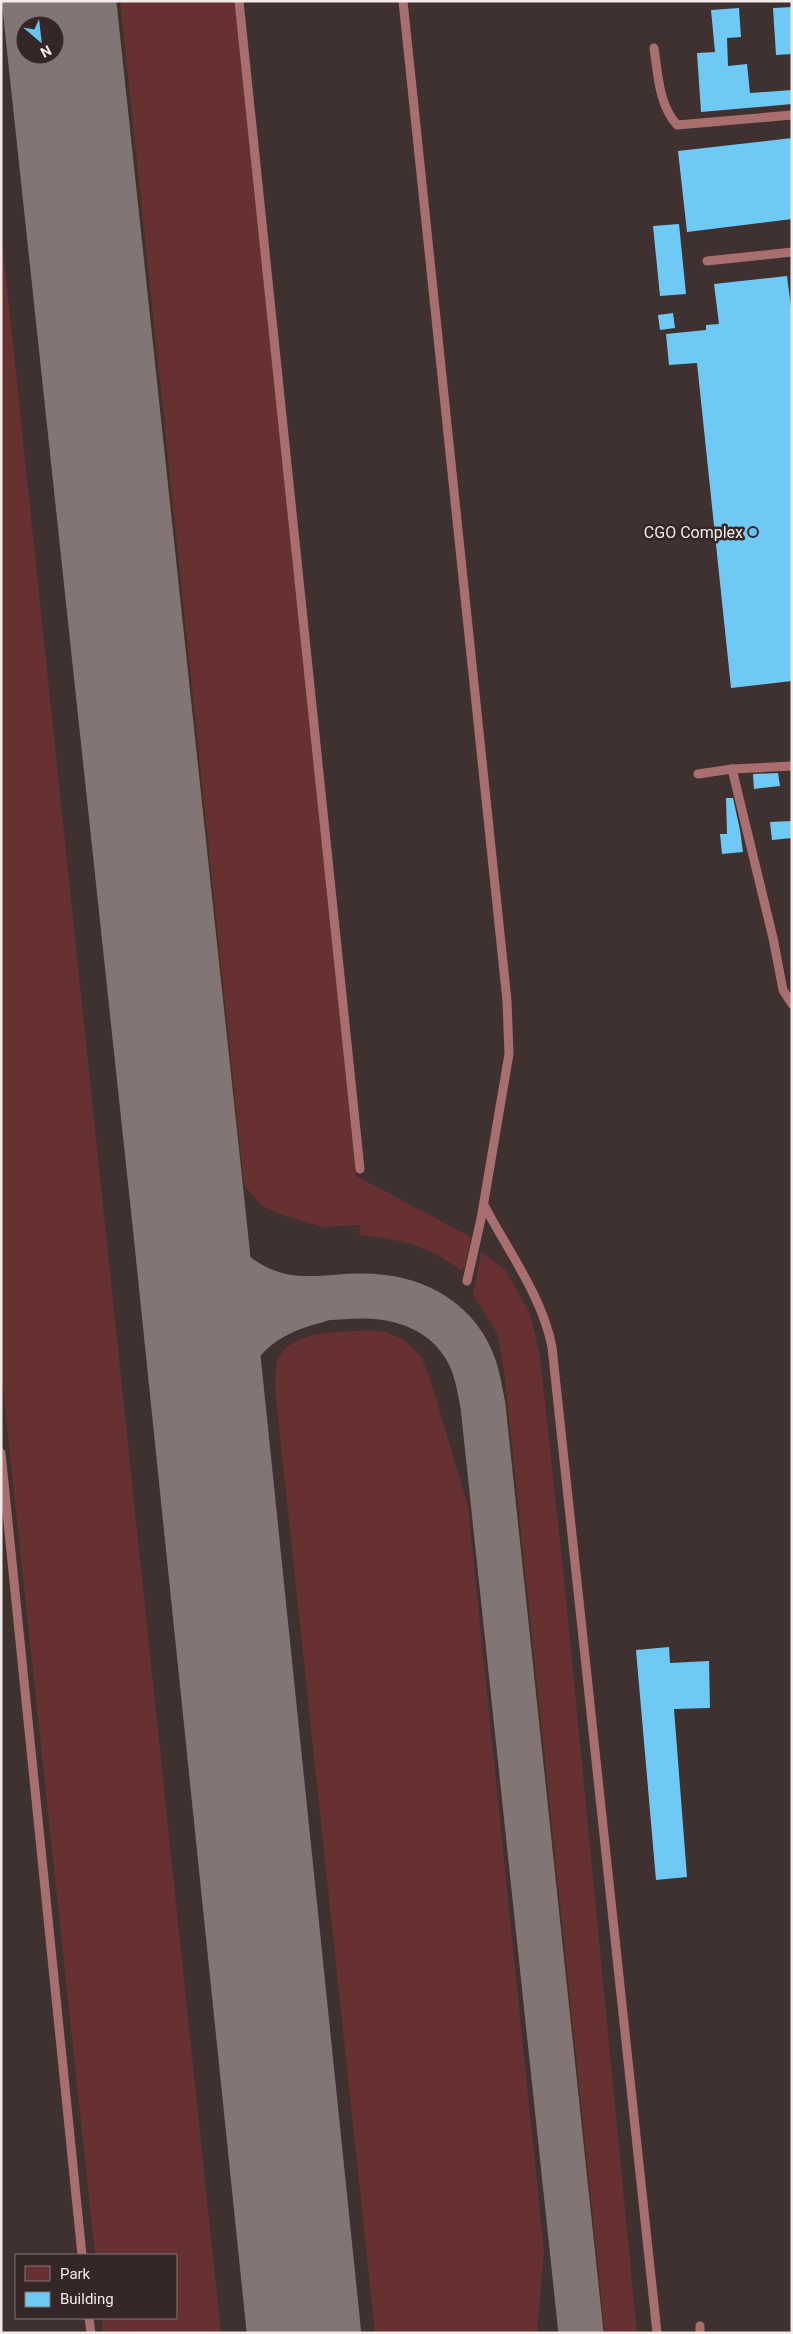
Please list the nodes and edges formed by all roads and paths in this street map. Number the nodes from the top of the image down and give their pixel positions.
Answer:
1 (239, 1) edge
2 (403, 1) edge
3 (654, 48) dead end
4 (792, 115) edge
5 (792, 252) edge
6 (707, 261) dead end
7 (792, 766) edge
8 (732, 769) junction
9 (698, 774) dead end
10 (792, 1004) edge
11 (360, 1169) dead end
12 (484, 1205) junction
13 (467, 1282) dead end
14 (1, 1453) edge
15 (82, 2254) edge
16 (89, 2319) edge
17 (90, 2333) edge
18 (657, 2333) edge

1 - 11 lane
2 - 12 lane
3 - 4 lane
5 - 6 lane
7 - 8 lane
8 - 9 lane
8 - 10 lane
12 - 13 lane
12 - 18 lane
14 - 15 lane
16 - 17 lane

